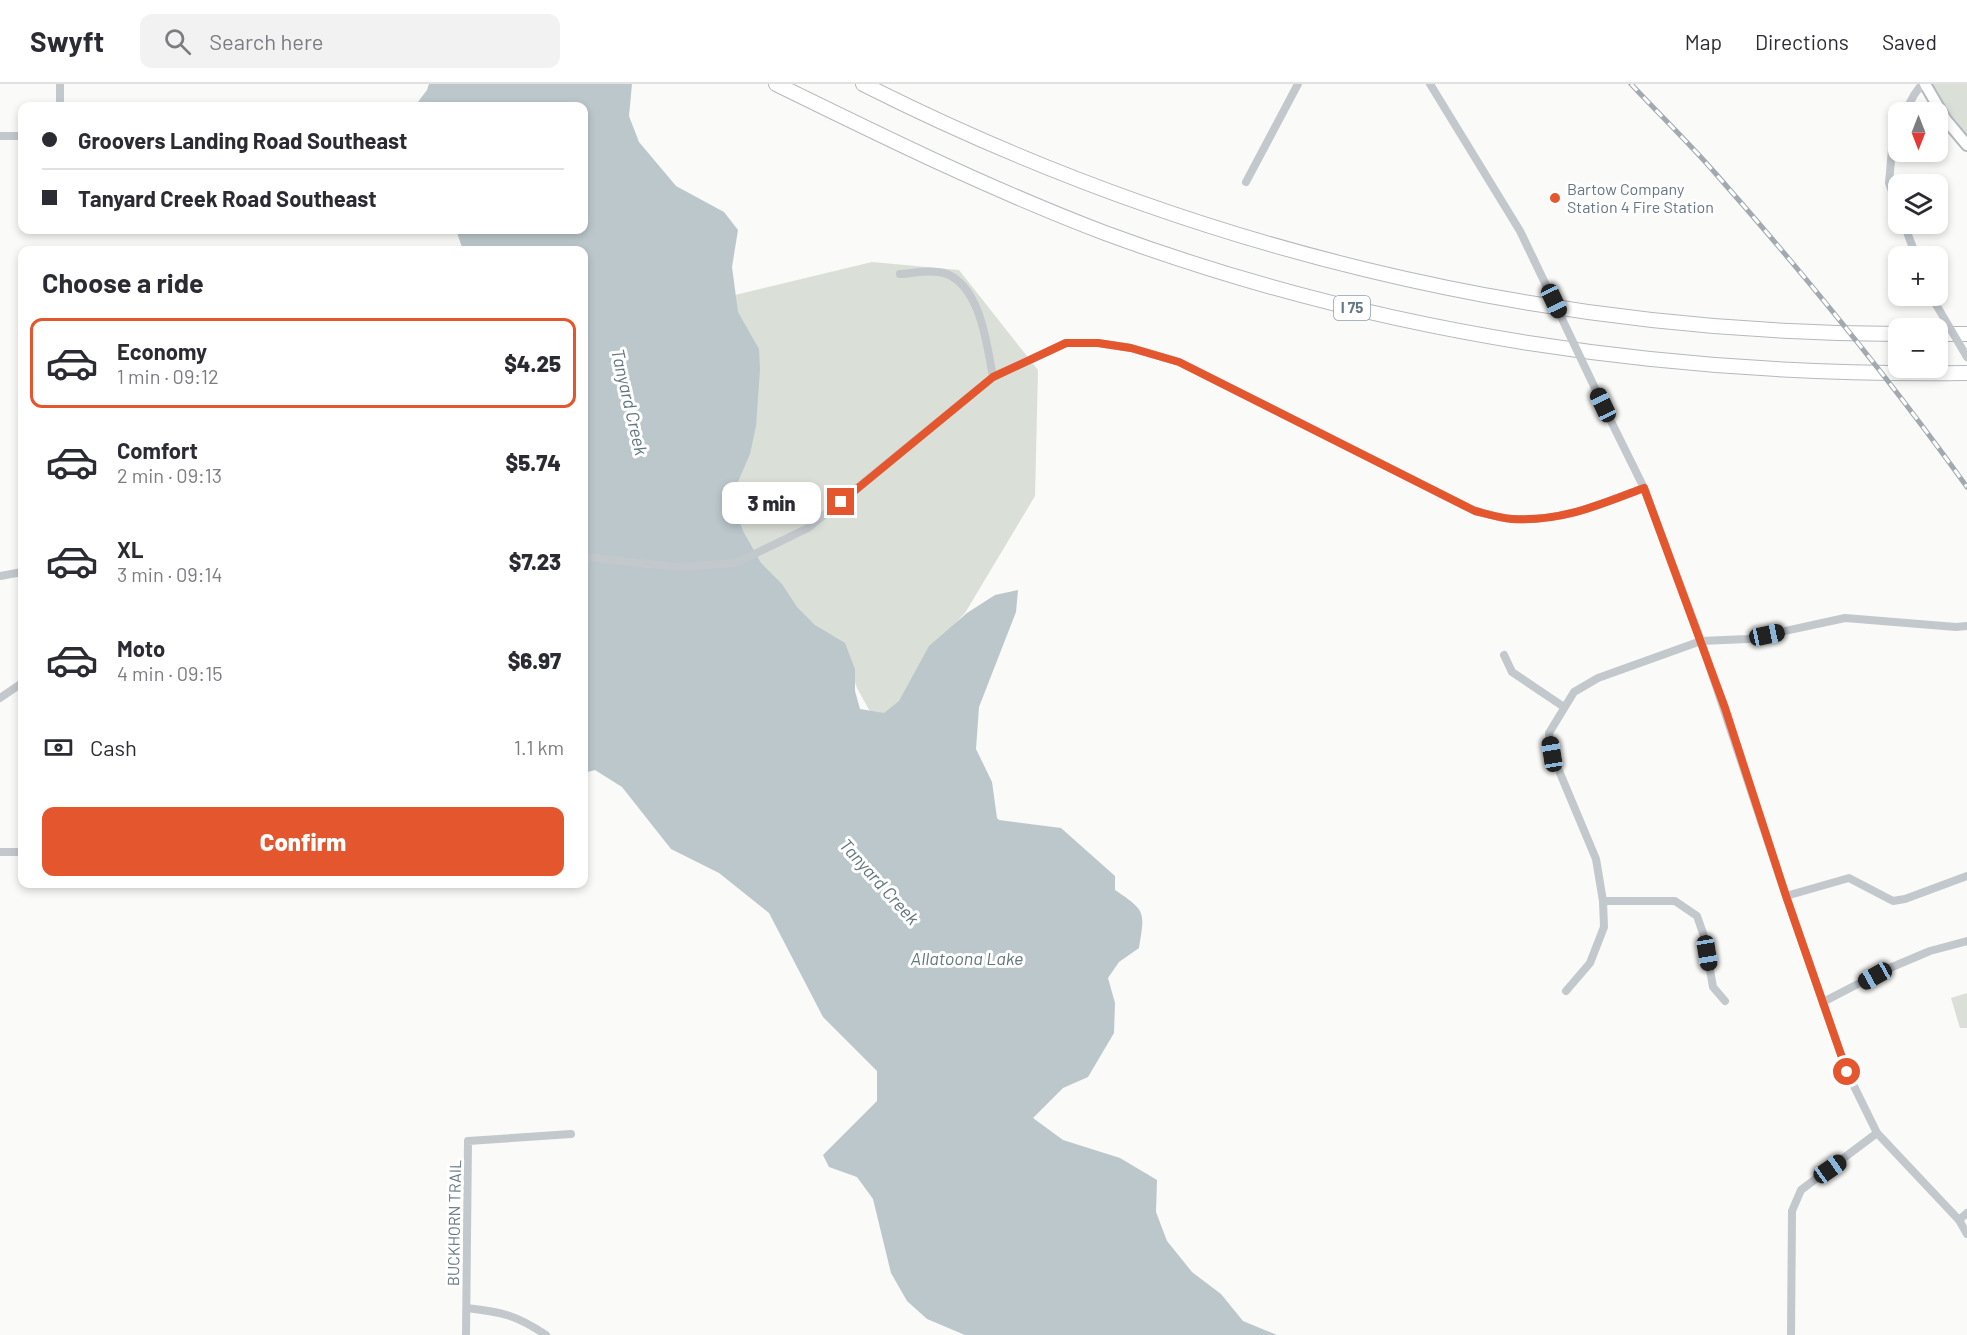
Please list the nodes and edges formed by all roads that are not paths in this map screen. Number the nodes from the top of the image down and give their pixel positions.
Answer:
1 (60, 84) edge
2 (776, 84) edge
3 (863, 84) edge
4 (1298, 84) edge
5 (1430, 84) edge
6 (1923, 84) edge
7 (60, 102) edge
8 (1910, 102) edge
9 (0, 136) edge
10 (18, 136) edge
11 (1967, 145) edge
12 (1246, 182) dead end
13 (900, 274) dead end
14 (1937, 306) edge
15 (1888, 334) edge
16 (1948, 334) edge
17 (1967, 334) edge
18 (1967, 357) edge
19 (1967, 373) edge
20 (993, 377) junction
21 (1644, 488) junction
22 (588, 557) edge
23 (18, 573) edge
24 (0, 576) edge
25 (1967, 626) edge
26 (1701, 641) junction
27 (1504, 656) dead end
28 (18, 686) edge
29 (0, 698) edge
30 (1564, 707) junction
31 (0, 852) edge
32 (18, 852) edge
33 (1967, 876) edge
34 (1786, 896) junction
35 (1604, 901) junction
36 (1967, 941) edge
37 (1566, 992) dead end
38 (1725, 1001) dead end
39 (1823, 1002) junction
40 (1876, 1133) junction
41 (571, 1134) dead end
42 (1967, 1213) edge
43 (1959, 1220) junction
44 (1967, 1234) edge
45 (467, 1308) junction
46 (466, 1335) edge
47 (546, 1335) edge
48 (1791, 1335) edge

1 - 7 street
2 - 19 highway, I 75
3 - 15 highway, I 75
4 - 12 street
5 - 21 street, bridge
6 - 8 street
6 - 11 street
9 - 10 street
13 - 20 street
14 - 18 street, bridge
16 - 17 highway
20 - 21 street
20 - 22 street
21 - 26 street
23 - 24 street
25 - 26 street
26 - 30 street
26 - 34 street
27 - 30 street
28 - 29 street
30 - 35 street
31 - 32 street
33 - 34 street
34 - 39 street
35 - 37 street
35 - 38 street
36 - 39 street
39 - 40 street
40 - 43 street
40 - 48 street
41 - 45 street, BUCKHORN TRAIL
42 - 43 street
43 - 44 street
45 - 46 street, BUCKHORN TRAIL
45 - 47 street

